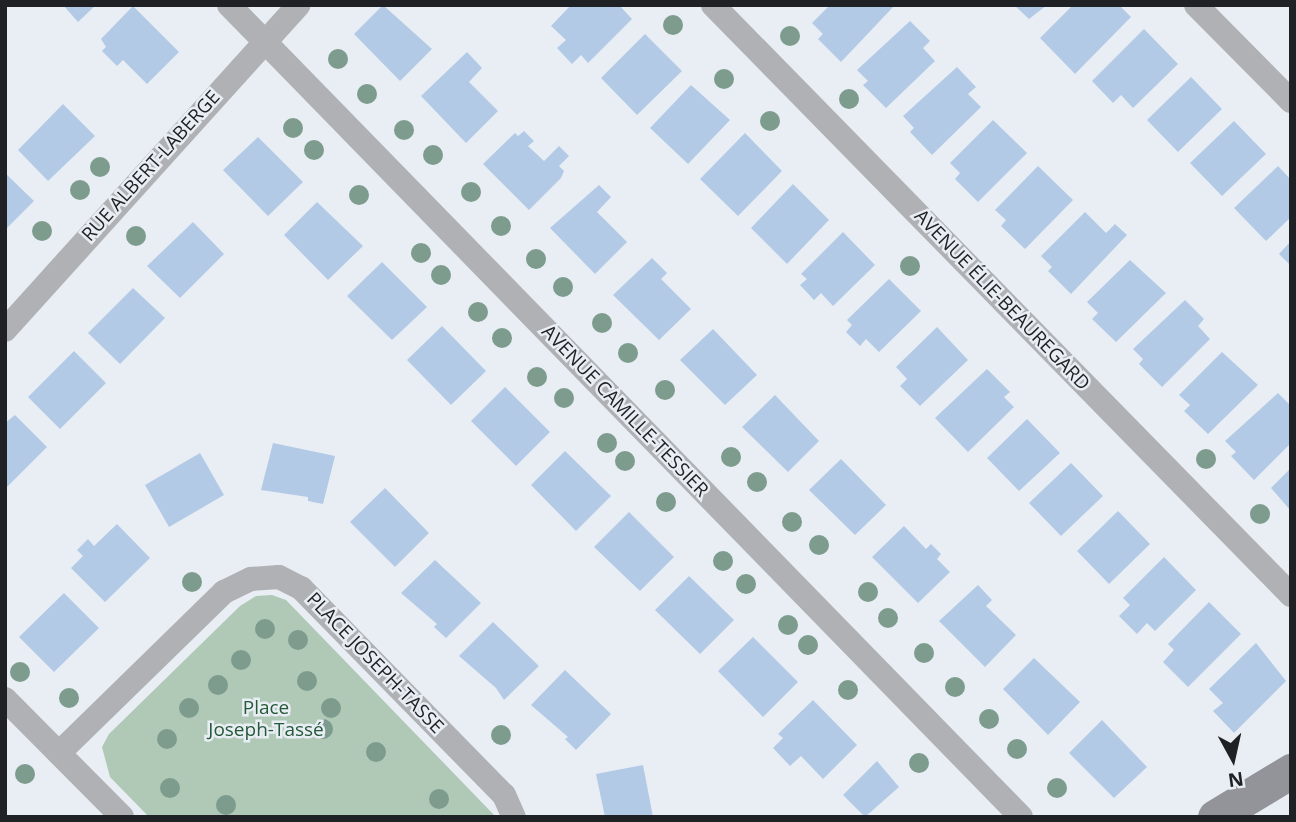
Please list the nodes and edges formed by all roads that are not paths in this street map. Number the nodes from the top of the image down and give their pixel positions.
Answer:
1 (229, 5) edge
2 (299, 5) edge
3 (713, 5) edge
4 (1196, 5) edge
5 (264, 39) junction
6 (1291, 101) edge
7 (5, 330) edge
8 (1291, 595) edge
9 (5, 699) edge
10 (60, 753) junction
11 (1291, 771) edge
12 (122, 817) edge
13 (514, 817) edge
14 (1021, 817) edge
15 (1215, 817) edge

1 - 5 street, AVENUE CAMILLE-TESSIER
2 - 5 street, RUE ALBERT-LABERGE
3 - 8 street, AVENUE ÉLIE-BEAUREGARD
4 - 6 street
5 - 7 street, RUE ALBERT-LABERGE
5 - 14 street, AVENUE CAMILLE-TESSIER
9 - 10 street
10 - 12 street
10 - 13 street, PLACE JOSEPH-TASSE
11 - 15 street

